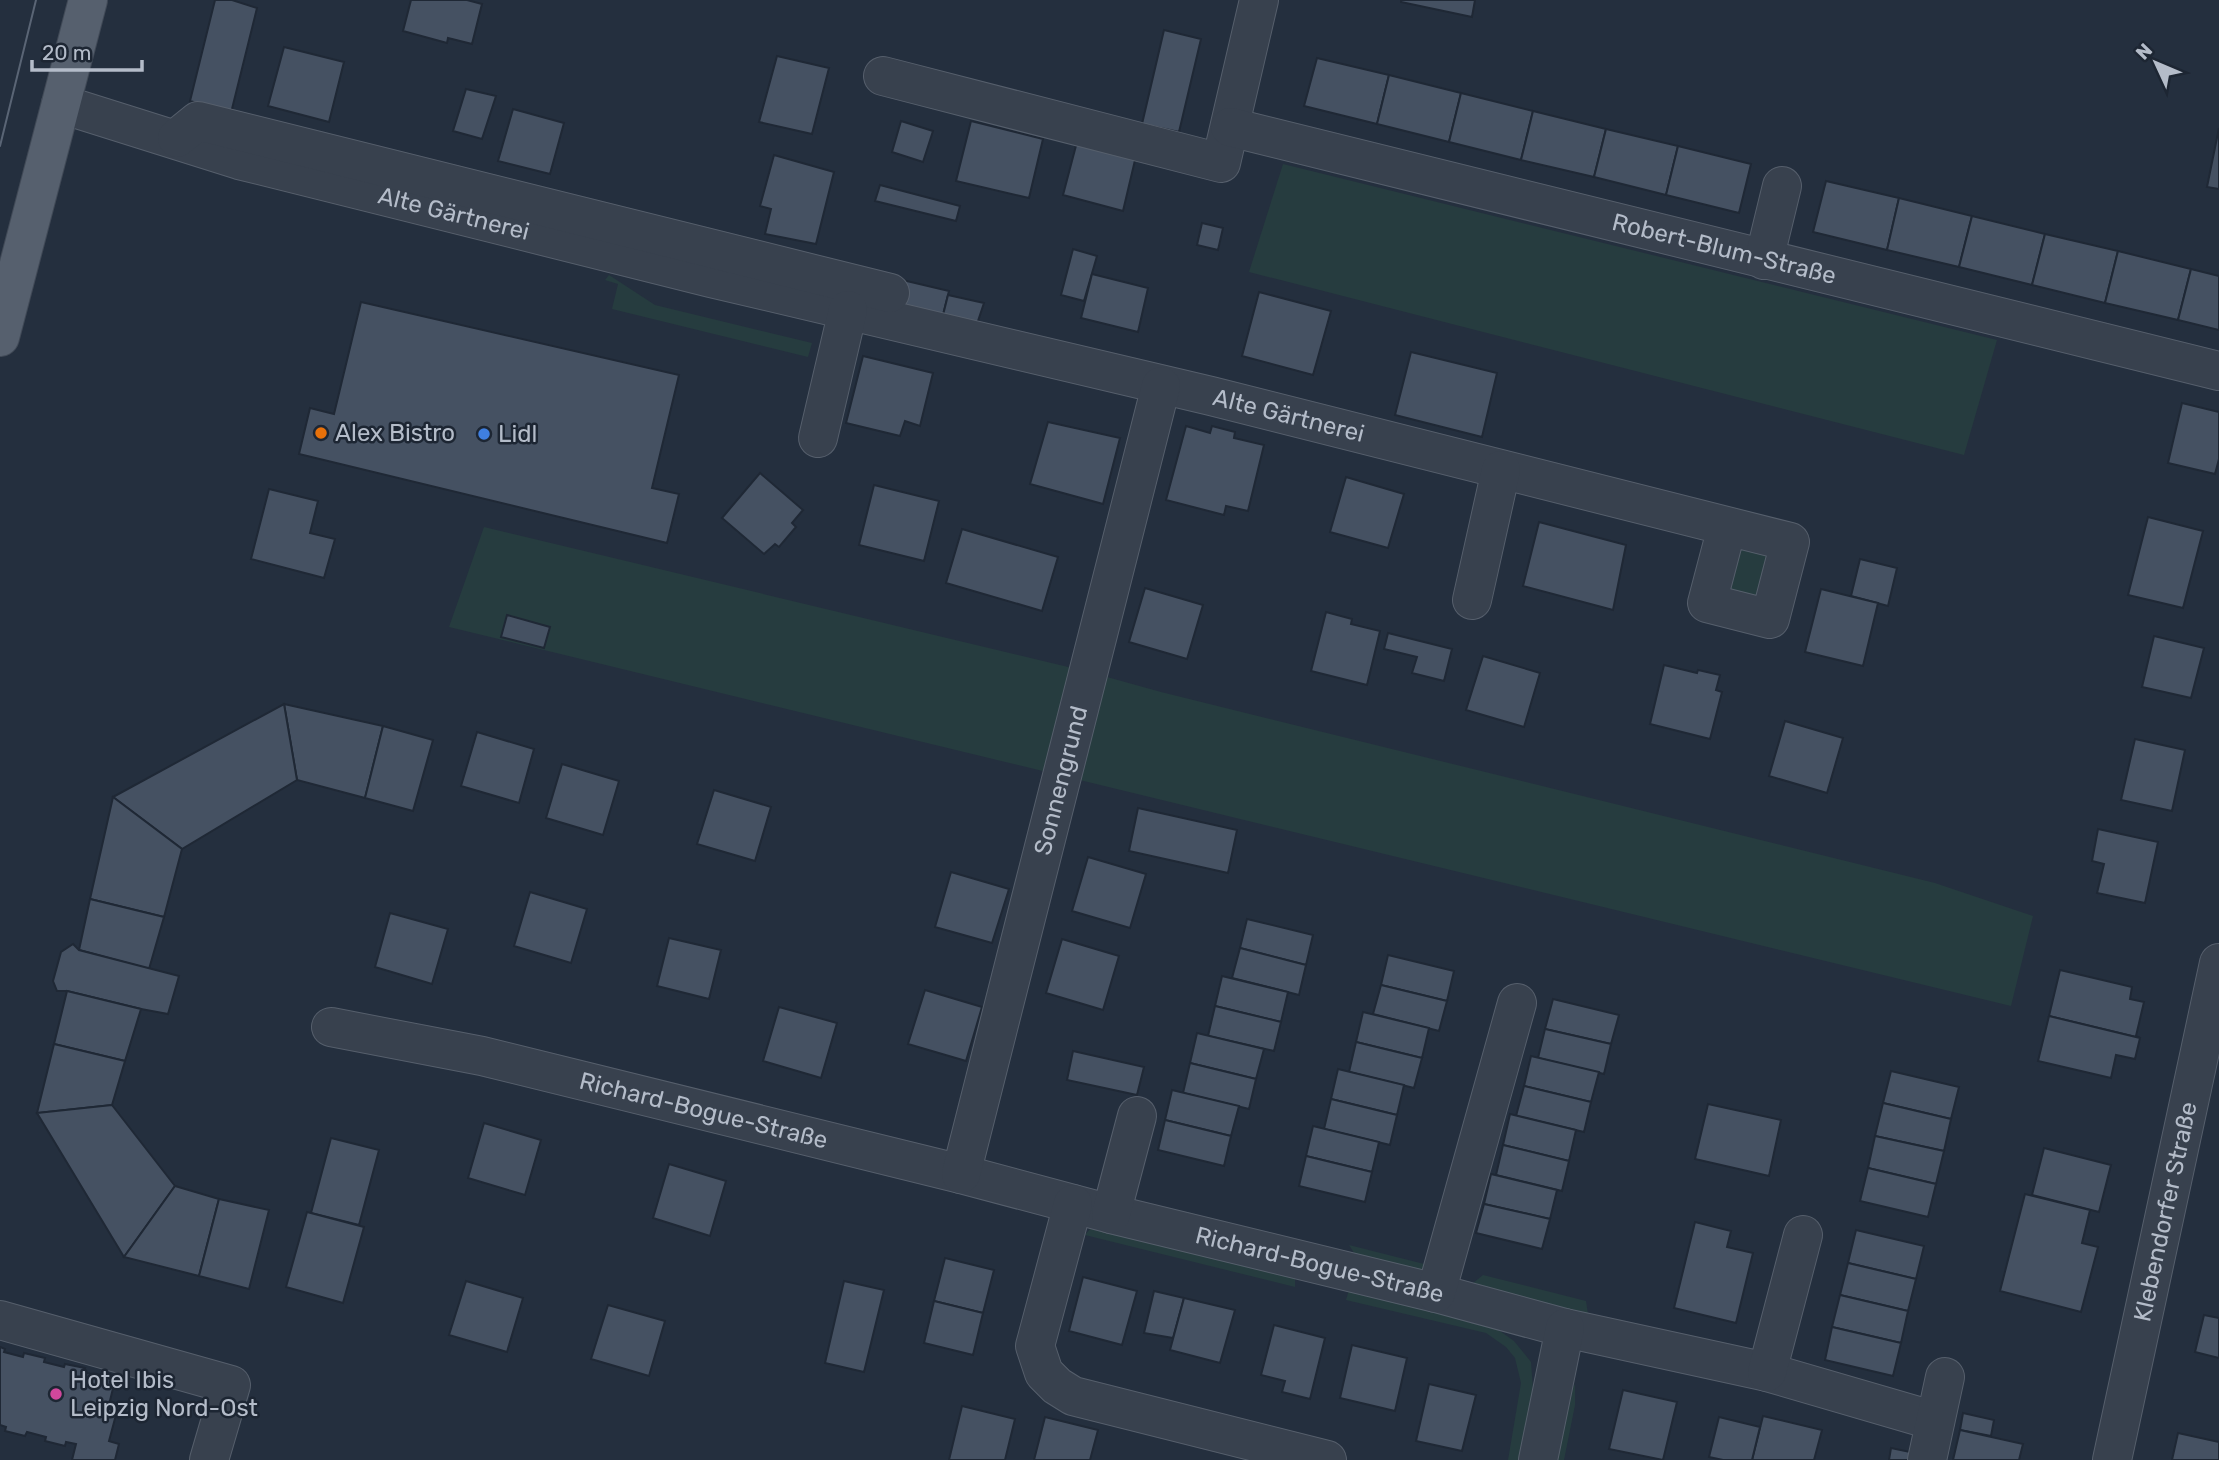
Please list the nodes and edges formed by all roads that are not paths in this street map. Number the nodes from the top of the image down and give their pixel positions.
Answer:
1 (88, 0) edge
2 (1259, 0) edge
3 (883, 76) dead end
4 (61, 104) junction
5 (1230, 127) junction
6 (174, 140) junction
7 (1782, 186) dead end
8 (1764, 260) junction
9 (890, 293) dead end
10 (848, 310) junction
11 (0, 337) edge
12 (2219, 371) edge
13 (1161, 386) junction
14 (818, 438) dead end
15 (1501, 470) junction
16 (1727, 527) dead end
17 (1472, 600) dead end
18 (2219, 963) edge
19 (1517, 1003) dead end
20 (331, 1027) dead end
21 (2206, 1089) edge
22 (1138, 1116) dead end
23 (961, 1174) junction
24 (1073, 1205) junction
25 (1111, 1214) junction
26 (1803, 1235) dead end
27 (1436, 1293) junction
28 (0, 1320) edge
29 (1565, 1328) junction
30 (1767, 1372) junction
31 (1945, 1377) dead end
32 (1935, 1421) junction
33 (209, 1460) edge
34 (1326, 1460) edge
35 (1538, 1460) edge
36 (1927, 1460) edge
37 (2112, 1460) edge

1 - 4 main road
2 - 5 street
3 - 5 street
4 - 6 street, Alte Gärtnerei
4 - 11 main road
5 - 8 street, Robert-Blum-Straße
6 - 9 street
6 - 10 street, Alte Gärtnerei
7 - 8 street
8 - 12 street, Robert-Blum-Straße
10 - 13 street, Alte Gärtnerei
10 - 14 street
13 - 15 street, Alte Gärtnerei
13 - 23 street, Sonnengrund
15 - 16 street, Alte Gärtnerei
15 - 17 street
18 - 21 street, Klebendorfer Straße
19 - 27 street
20 - 23 street, Richard-Bogue-Straße
21 - 37 street, Klebendorfer Straße
22 - 25 street
23 - 24 street, Richard-Bogue-Straße
24 - 25 street, Richard-Bogue-Straße
24 - 34 street
25 - 27 street, Richard-Bogue-Straße
26 - 30 street
27 - 29 street, Richard-Bogue-Straße
28 - 33 street
29 - 30 street, Richard-Bogue-Straße
29 - 35 street
30 - 32 street, Richard-Bogue-Straße
31 - 32 street
32 - 36 street

